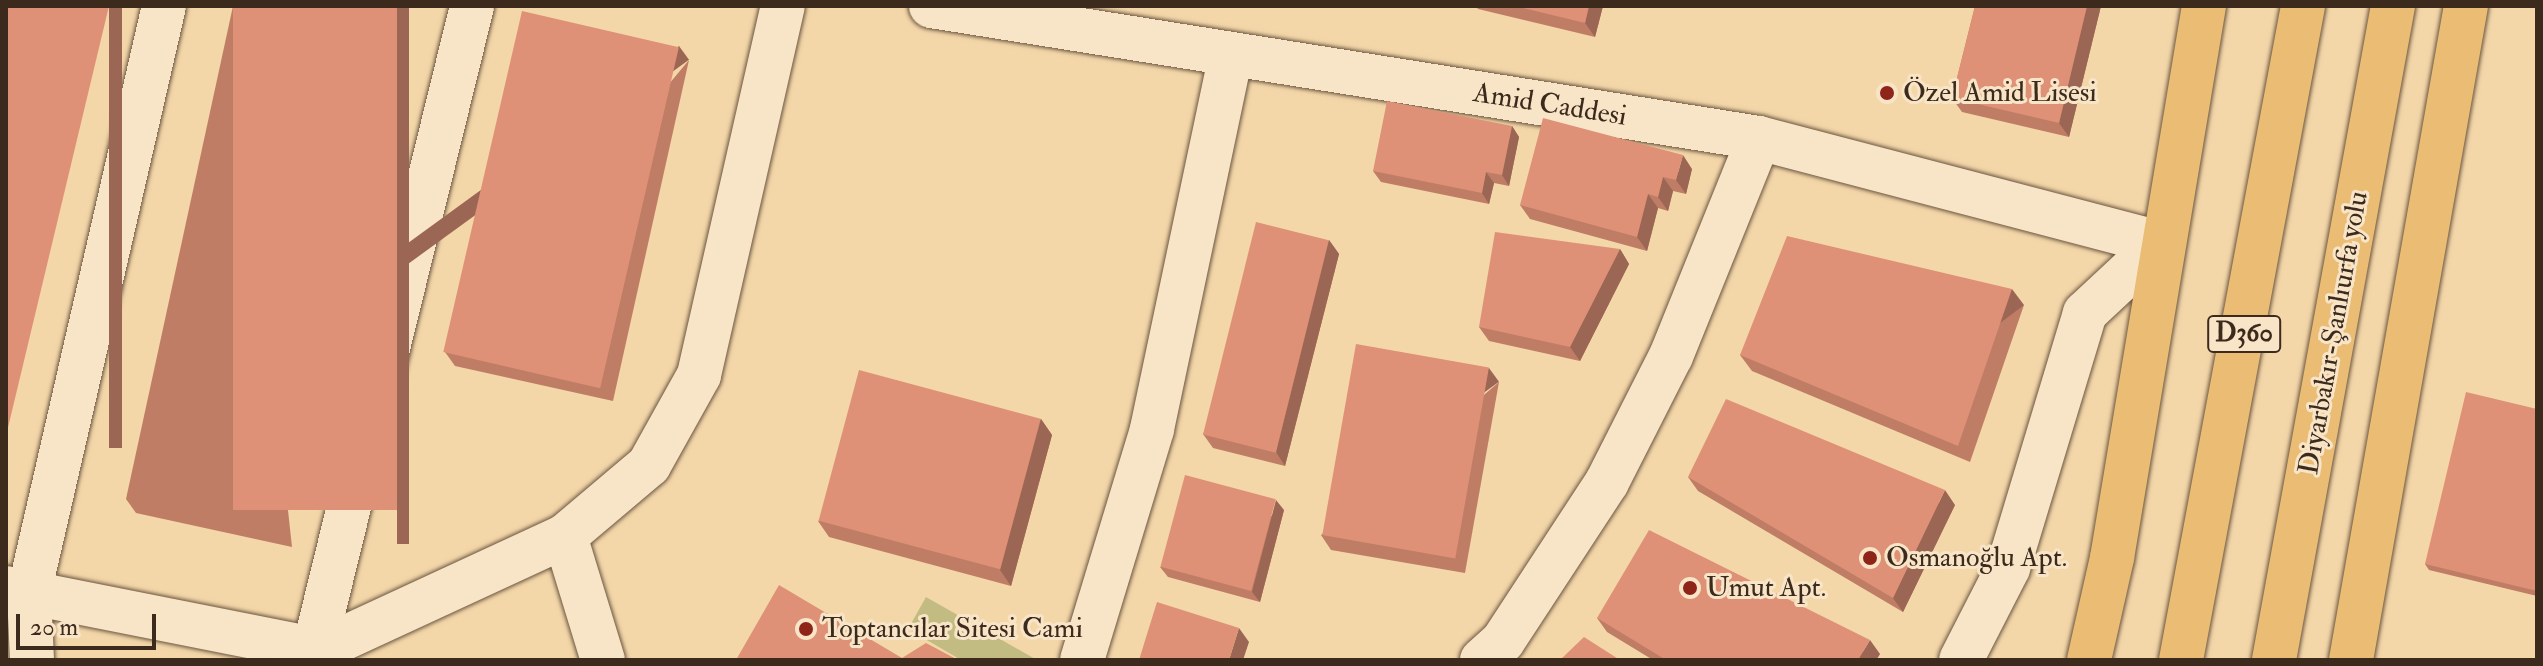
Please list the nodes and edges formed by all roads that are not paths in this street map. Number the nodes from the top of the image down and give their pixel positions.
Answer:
1 (164, 6) edge
2 (472, 6) edge
3 (783, 6) edge
4 (931, 6) edge
5 (2204, 6) edge
6 (2303, 6) edge
7 (2393, 6) edge
8 (2466, 6) edge
9 (1231, 54) junction
10 (1759, 138) junction
11 (2160, 243) junction
12 (565, 536) junction
13 (17, 590) edge
14 (305, 654) edge
15 (32, 660) edge
16 (603, 660) edge
17 (1082, 660) edge
18 (1482, 660) edge
19 (1961, 660) edge
20 (2089, 660) edge
21 (2181, 660) edge
22 (2274, 660) edge
23 (2351, 660) edge

1 - 13 street
2 - 14 street
3 - 12 street
4 - 9 street, Amid Caddesi
5 - 11 highway
6 - 21 highway, D360
7 - 22 highway, Diyarbakır-Şanlıurfa yolu
8 - 23 highway
9 - 10 street, Amid Caddesi
9 - 17 street
10 - 11 street, Amid Caddesi
10 - 18 street
11 - 19 street
11 - 20 highway
12 - 14 street
12 - 16 street
13 - 14 street
13 - 15 street

